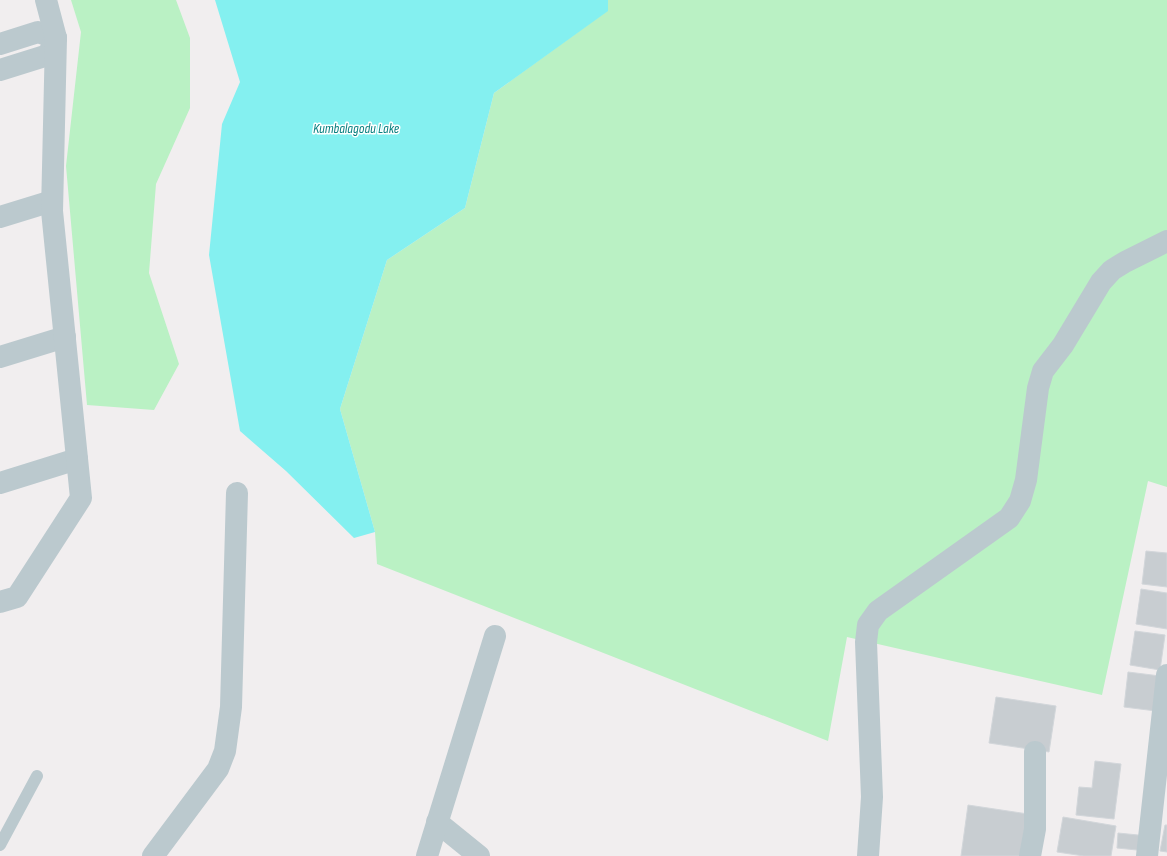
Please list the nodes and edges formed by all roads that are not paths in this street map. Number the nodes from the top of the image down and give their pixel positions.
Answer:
1 (46, 0) edge
2 (56, 38) junction
3 (0, 44) edge
4 (0, 70) edge
5 (52, 201) junction
6 (0, 217) edge
7 (1167, 241) edge
8 (64, 337) junction
9 (0, 357) edge
10 (77, 459) junction
11 (0, 483) edge
12 (237, 493) dead end
13 (0, 602) edge
14 (495, 636) dead end
15 (1167, 675) edge
16 (1035, 752) dead end
17 (37, 776) dead end
18 (437, 822) junction
19 (0, 845) edge
20 (153, 856) edge
21 (427, 856) edge
22 (479, 856) edge
23 (868, 856) edge
24 (1030, 856) edge
25 (1147, 856) edge

1 - 2 street
2 - 3 street
2 - 4 street
2 - 5 street
5 - 6 street
5 - 8 street
7 - 23 street
8 - 9 street
8 - 10 street
10 - 11 street
10 - 13 street
12 - 20 street
14 - 18 street
15 - 25 street
16 - 24 street
17 - 19 lane
18 - 21 street
18 - 22 street

